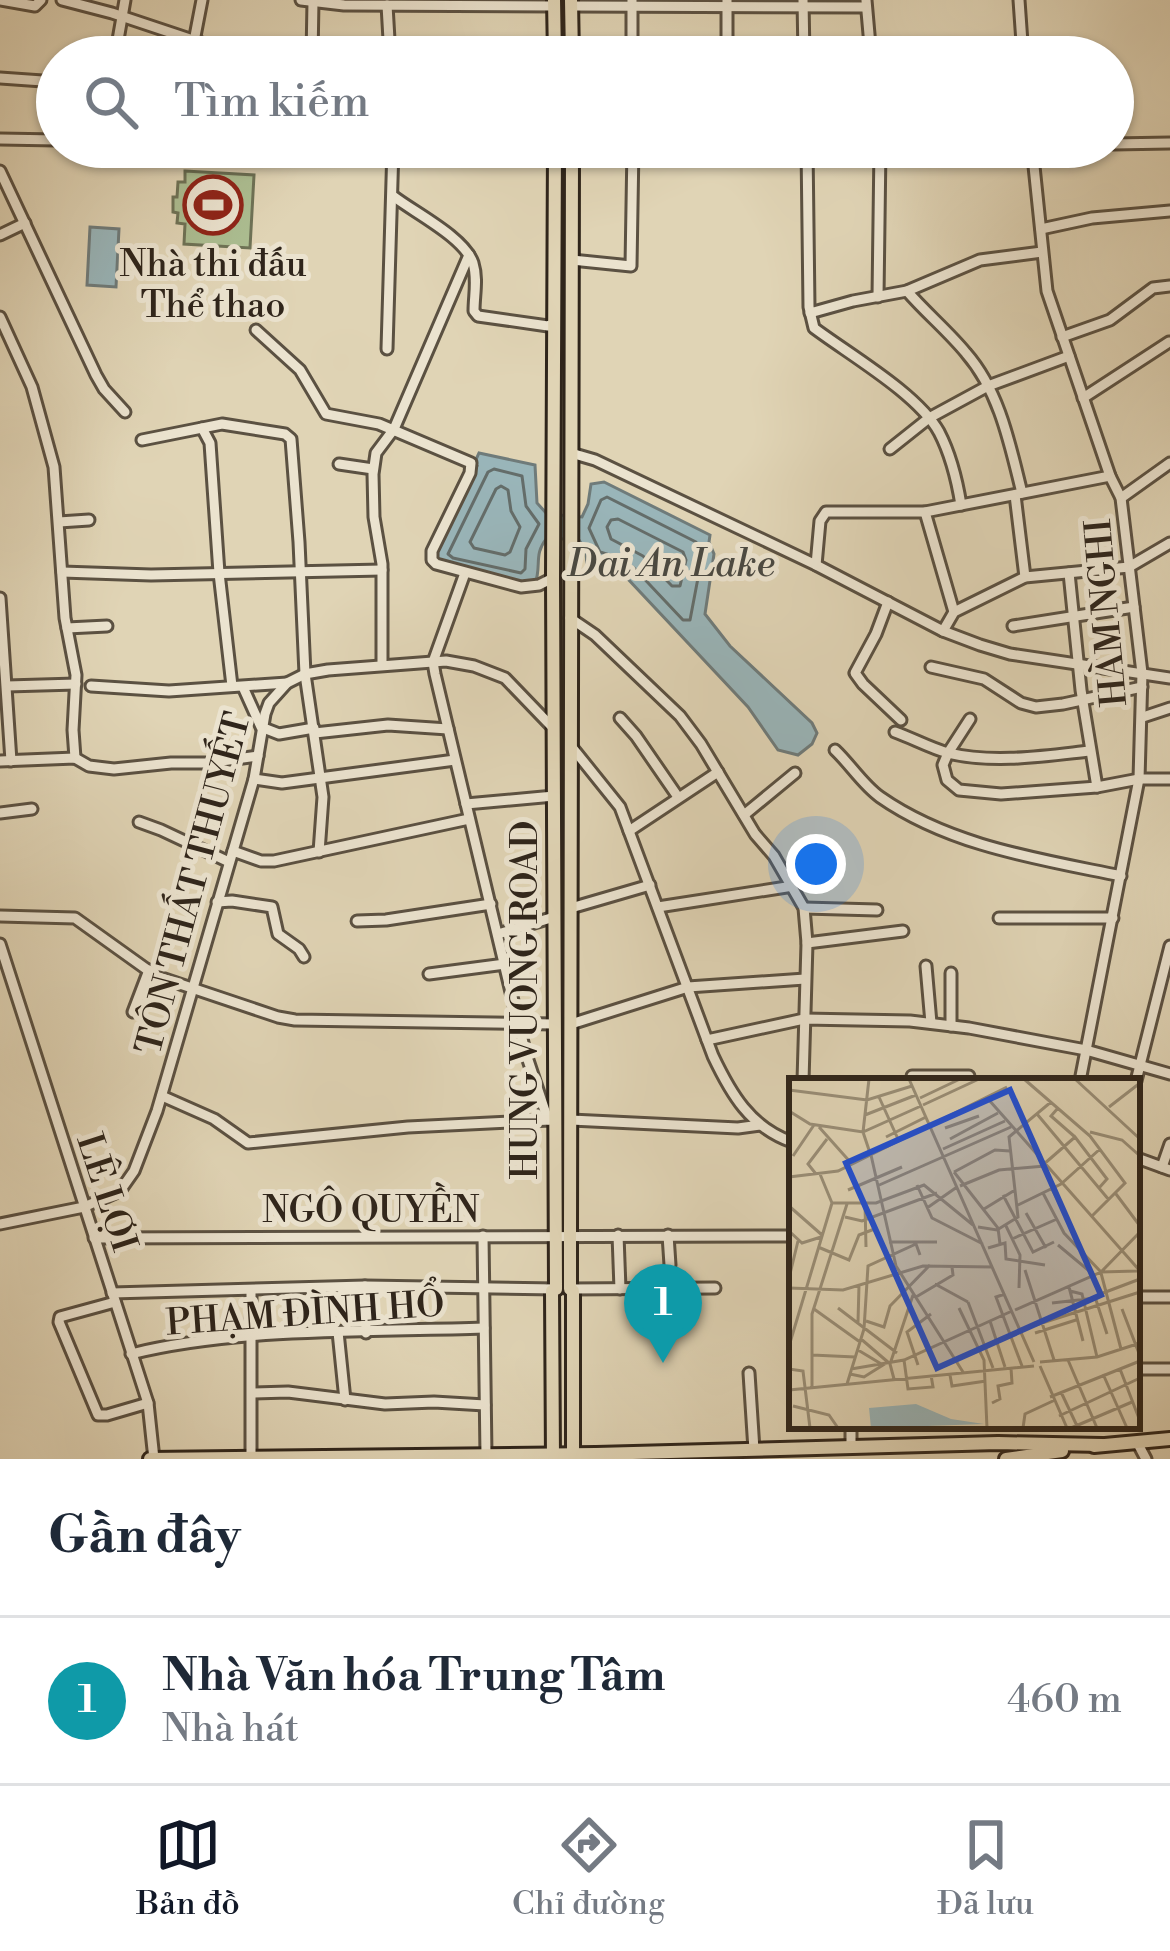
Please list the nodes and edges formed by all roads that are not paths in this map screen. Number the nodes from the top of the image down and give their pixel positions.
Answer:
1 (0, 0) edge
2 (41, 0) edge
3 (62, 0) edge
4 (125, 0) edge
5 (202, 0) edge
6 (301, 0) edge
7 (1019, 0) edge
8 (313, 2) edge
9 (388, 3) edge
10 (554, 3) edge
11 (572, 3) edge
12 (803, 3) edge
13 (866, 3) edge
14 (494, 4) edge
15 (632, 4) edge
16 (726, 4) edge
17 (122, 17) junction
18 (118, 36) edge
19 (180, 36) edge
20 (196, 36) edge
21 (312, 36) edge
22 (389, 36) edge
23 (555, 36) edge
24 (572, 36) edge
25 (632, 36) edge
26 (727, 36) edge
27 (804, 36) edge
28 (869, 36) edge
29 (1022, 36) edge
30 (0, 78) edge
31 (36, 81) edge
32 (0, 139) edge
33 (36, 140) edge
34 (1170, 143) edge
35 (1134, 144) edge
36 (393, 168) edge
37 (555, 168) edge
38 (572, 168) edge
39 (633, 168) edge
40 (807, 168) edge
41 (880, 168) edge
42 (1034, 168) edge
43 (0, 171) edge
44 (393, 196) junction
45 (1170, 211) edge
46 (25, 223) junction
47 (1041, 229) junction
48 (0, 235) edge
49 (1042, 252) junction
50 (469, 255) junction
51 (555, 260) junction
52 (572, 260) junction
53 (1170, 286) edge
54 (907, 292) junction
55 (878, 297) junction
56 (810, 313) junction
57 (0, 317) edge
58 (555, 323) junction
59 (572, 323) junction
60 (256, 330) dead end
61 (1062, 337) junction
62 (11, 342) junction
63 (1169, 342) edge
64 (0, 348) edge
65 (388, 349) dead end
66 (1069, 356) junction
67 (988, 386) junction
68 (1083, 398) junction
69 (125, 412) dead end
70 (928, 418) junction
71 (202, 428) junction
72 (394, 429) junction
73 (142, 440) dead end
74 (890, 449) dead end
75 (554, 453) junction
76 (571, 453) junction
77 (339, 464) dead end
78 (1170, 464) edge
79 (374, 469) junction
80 (1110, 476) junction
81 (1018, 494) junction
82 (1121, 498) junction
83 (961, 505) junction
84 (925, 512) junction
85 (89, 520) dead end
86 (59, 522) junction
87 (1170, 544) edge
88 (815, 565) junction
89 (1130, 567) junction
90 (301, 570) junction
91 (382, 570) junction
92 (62, 572) junction
93 (219, 573) junction
94 (465, 573) junction
95 (1069, 573) junction
96 (1025, 577) junction
97 (553, 578) junction
98 (0, 598) edge
99 (888, 602) junction
100 (1134, 607) junction
101 (954, 611) junction
102 (570, 618) junction
103 (1074, 619) junction
104 (107, 626) dead end
105 (1013, 626) dead end
106 (67, 628) junction
107 (943, 631) junction
108 (434, 662) junction
109 (1079, 664) junction
110 (382, 665) junction
111 (932, 668) dead end
112 (305, 674) junction
113 (1142, 674) junction
114 (1170, 678) edge
115 (287, 683) junction
116 (76, 684) junction
117 (7, 686) junction
118 (91, 686) dead end
119 (238, 686) junction
120 (1142, 687) junction
121 (1083, 700) junction
122 (1170, 708) edge
123 (1143, 717) junction
124 (620, 718) dead end
125 (970, 719) dead end
126 (901, 720) dead end
127 (261, 727) junction
128 (448, 729) junction
129 (554, 729) junction
130 (315, 730) junction
131 (895, 732) dead end
132 (571, 746) junction
133 (835, 750) dead end
134 (1090, 751) junction
135 (948, 753) junction
136 (258, 756) junction
137 (75, 758) junction
138 (454, 760) junction
139 (6, 761) edge
140 (718, 772) junction
141 (795, 773) dead end
142 (322, 778) junction
143 (254, 779) junction
144 (1139, 779) junction
145 (1170, 779) edge
146 (1097, 787) junction
147 (554, 796) junction
148 (678, 797) junction
149 (466, 804) junction
150 (32, 808) dead end
151 (0, 813) edge
152 (744, 815) junction
153 (469, 819) junction
154 (139, 823) dead end
155 (629, 831) junction
156 (319, 852) junction
157 (231, 856) junction
158 (1120, 876) junction
159 (650, 885) junction
160 (793, 886) junction
161 (217, 902) junction
162 (491, 904) junction
163 (658, 907) junction
164 (804, 908) junction
165 (571, 909) junction
166 (877, 910) dead end
167 (554, 914) junction
168 (0, 916) edge
169 (999, 918) dead end
170 (1113, 918) junction
171 (357, 921) dead end
172 (903, 931) dead end
173 (498, 934) junction
174 (807, 943) junction
175 (0, 944) edge
176 (1170, 946) edge
177 (304, 957) dead end
178 (505, 964) junction
179 (926, 966) dead end
180 (148, 970) junction
181 (5, 973) edge
182 (951, 973) dead end
183 (429, 974) dead end
184 (805, 979) junction
185 (688, 987) junction
186 (192, 988) junction
187 (1158, 995) junction
188 (1170, 998) edge
189 (133, 1012) dead end
190 (804, 1019) junction
191 (518, 1022) junction
192 (931, 1023) junction
193 (554, 1024) junction
194 (571, 1024) junction
195 (951, 1026) junction
196 (707, 1040) junction
197 (1086, 1050) junction
198 (1140, 1067) junction
199 (1170, 1074) edge
200 (912, 1076) dead end
201 (969, 1076) dead end
202 (803, 1078) edge
203 (1081, 1078) edge
204 (1137, 1078) edge
205 (161, 1096) junction
206 (551, 1120) junction
207 (571, 1120) junction
208 (760, 1125) junction
209 (789, 1140) edge
210 (1170, 1144) edge
211 (1166, 1169) edge
212 (84, 1207) junction
213 (0, 1224) edge
214 (618, 1234) junction
215 (563, 1235) junction
216 (668, 1235) junction
217 (483, 1236) junction
218 (789, 1236) edge
219 (94, 1238) junction
220 (670, 1265) dead end
221 (365, 1286) junction
222 (715, 1288) dead end
223 (483, 1289) junction
224 (620, 1289) junction
225 (251, 1290) junction
226 (563, 1290) junction
227 (113, 1297) junction
228 (484, 1328) junction
229 (338, 1332) junction
230 (366, 1333) junction
231 (253, 1338) junction
232 (131, 1354) junction
233 (749, 1373) dead end
234 (252, 1393) junction
235 (345, 1400) junction
236 (148, 1403) junction
237 (485, 1405) junction
238 (1002, 1429) edge
239 (1170, 1439) edge
240 (1137, 1442) junction
241 (998, 1443) junction
242 (1102, 1445) junction
243 (851, 1453) edge
244 (754, 1454) edge
245 (800, 1454) edge
246 (573, 1456) edge
247 (486, 1457) edge
248 (552, 1457) edge
249 (251, 1458) edge
250 (152, 1459) edge
251 (207, 1459) edge
252 (1002, 1459) edge
253 (1146, 1459) edge

1 - 2 street
3 - 17 street
4 - 17 street
5 - 20 street
6 - 8 street
7 - 29 street
8 - 9 street
8 - 21 street
9 - 14 street
9 - 22 street
10 - 11 main road
10 - 14 street
10 - 23 main road
11 - 15 street
11 - 24 main road
12 - 13 street
12 - 16 street
12 - 27 street
13 - 28 street
15 - 16 street
15 - 25 street
16 - 26 street
17 - 18 street
17 - 19 street
30 - 31 street
32 - 33 street
34 - 35 street
36 - 44 street
37 - 51 main road
38 - 52 main road
39 - 52 street
40 - 56 street
41 - 55 street
42 - 47 street, HÀM NGHI
43 - 46 street
44 - 50 street
44 - 65 street
45 - 47 street
46 - 48 street
46 - 69 street
47 - 49 street, HÀM NGHI
49 - 54 street
49 - 61 street, HÀM NGHI
50 - 58 street
50 - 72 street
51 - 52 main road
51 - 58 main road
52 - 59 main road
53 - 61 street
54 - 55 street
54 - 67 street
55 - 56 street
56 - 70 street
57 - 62 street
58 - 59 main road
58 - 75 main road
59 - 76 main road
60 - 72 street
61 - 66 street, HÀM NGHI
62 - 64 street
62 - 86 street
63 - 68 street
66 - 67 street
66 - 68 street, HÀM NGHI
67 - 70 street
67 - 81 street
68 - 80 street, HÀM NGHI
70 - 74 street
70 - 83 street
71 - 73 street
71 - 90 street
71 - 93 street
72 - 79 street
72 - 94 street
75 - 76 main road
75 - 97 main road, HUNG VUONG ROAD
76 - 88 street
76 - 102 main road, HUNG VUONG ROAD
77 - 79 street
78 - 82 street
79 - 91 street
80 - 81 street
80 - 82 street, HÀM NGHI
81 - 83 street
81 - 96 street
82 - 89 street, HÀM NGHI
83 - 84 street
84 - 88 street
84 - 101 street
85 - 86 street
86 - 92 street
87 - 89 street
88 - 99 street
89 - 95 street
89 - 100 street, HÀM NGHI
90 - 91 street
90 - 93 street
90 - 112 street
91 - 110 street
92 - 93 street
92 - 106 street
93 - 119 street
94 - 97 street
94 - 108 street
95 - 96 street
95 - 103 street
96 - 101 street
97 - 129 main road, HUNG VUONG ROAD
98 - 117 street
99 - 107 street
99 - 126 street
100 - 103 street
100 - 113 street, HÀM NGHI
101 - 107 street
102 - 132 main road, HUNG VUONG ROAD
102 - 140 street
103 - 105 street
103 - 109 street
104 - 106 street
106 - 116 street
107 - 109 street
108 - 110 street, TÔN THẤT THUYẾT
108 - 128 street
108 - 129 street, TÔN THẤT THUYẾT
109 - 113 street
109 - 121 street
110 - 112 street, TÔN THẤT THUYẾT
111 - 121 street
112 - 115 street, TÔN THẤT THUYẾT
112 - 130 street
113 - 114 street
113 - 120 street, HÀM NGHI
115 - 119 street
115 - 127 street, TÔN THẤT THUYẾT
116 - 117 street
116 - 137 street
117 - 139 street
118 - 119 street
119 - 127 street
120 - 121 street
120 - 123 street, HÀM NGHI
121 - 134 street
122 - 123 street
123 - 144 street, HÀM NGHI
124 - 148 street
125 - 135 street
127 - 130 street
127 - 136 street, TÔN THẤT THUYẾT
128 - 130 street
128 - 138 street
129 - 132 main road
129 - 147 main road, HUNG VUONG ROAD
130 - 142 street
131 - 135 street
132 - 155 street
132 - 165 main road, HUNG VUONG ROAD
133 - 158 street
134 - 135 street
134 - 146 street
135 - 146 street
136 - 137 street
136 - 143 street, TÔN THẤT THUYẾT
137 - 139 street
138 - 142 street
138 - 149 street
140 - 148 street
140 - 152 street
141 - 152 street
142 - 143 street
142 - 156 street
143 - 157 street, TÔN THẤT THUYẾT
144 - 145 street
144 - 146 street
144 - 158 street, HÀM NGHI
147 - 149 street
147 - 167 main road, HUNG VUONG ROAD
148 - 155 street
149 - 153 street
150 - 151 street
152 - 160 street
153 - 156 street
153 - 162 street
154 - 157 street
155 - 159 street
156 - 157 street
157 - 161 street, TÔN THẤT THUYẾT
158 - 170 street, HÀM NGHI
159 - 163 street
159 - 165 street
160 - 163 street
160 - 164 street
161 - 177 street
161 - 186 street, TÔN THẤT THUYẾT
162 - 171 street
162 - 173 street
163 - 185 street
164 - 166 street
164 - 174 street
165 - 167 main road
165 - 194 main road, HUNG VUONG ROAD
167 - 173 street
167 - 193 main road, HUNG VUONG ROAD
168 - 180 street
169 - 170 street
170 - 197 street, HÀM NGHI
172 - 174 street
173 - 178 street
174 - 184 street
175 - 181 street, LÊ LỢI
176 - 187 street
178 - 183 street
178 - 191 street
179 - 192 street
180 - 186 street
180 - 189 street
181 - 212 street, LÊ LỢI
182 - 195 street
184 - 185 street
184 - 190 street
185 - 194 street
185 - 196 street
186 - 191 street
186 - 205 street, TÔN THẤT THUYẾT
187 - 188 street
187 - 198 street
190 - 192 street
190 - 196 street
190 - 202 street
191 - 193 street
191 - 206 street
192 - 195 street
193 - 194 main road
193 - 206 main road, HUNG VUONG ROAD
194 - 207 main road, HUNG VUONG ROAD
195 - 197 street
196 - 208 street
197 - 198 street
197 - 203 street, HÀM NGHI
198 - 199 street
198 - 204 street
200 - 201 street
205 - 206 street
205 - 212 street, TÔN THẤT THUYẾT
206 - 207 main road
206 - 215 main road, HUNG VUONG ROAD
207 - 208 street
207 - 215 main road, HUNG VUONG ROAD
208 - 209 street
210 - 211 street
212 - 213 street, TÔN THẤT THUYẾT
212 - 219 street, LÊ LỢI
214 - 215 street, NGÔ QUYỀN
214 - 216 street, NGÔ QUYỀN
214 - 224 street
215 - 217 street, NGÔ QUYỀN
215 - 226 main road, HUNG VUONG ROAD
216 - 218 street, NGÔ QUYỀN
216 - 220 street
217 - 219 street, NGÔ QUYỀN
217 - 223 street
219 - 227 street, LÊ LỢI
221 - 223 street
221 - 225 street
221 - 230 street
222 - 224 street
223 - 226 street
223 - 228 street
224 - 226 street
225 - 227 street
225 - 231 street
226 - 246 main road, HUNG VUONG ROAD
226 - 248 main road, HUNG VUONG ROAD
227 - 232 street, LÊ LỢI
227 - 236 street
228 - 230 street, PHẠM ĐÌNH HỔ
228 - 237 street
229 - 230 street, PHẠM ĐÌNH HỔ
229 - 231 street, PHẠM ĐÌNH HỔ
229 - 235 street
231 - 232 street, PHẠM ĐÌNH HỔ
231 - 234 street
232 - 236 street, LÊ LỢI
233 - 244 street
234 - 235 street
234 - 249 street
235 - 237 street
236 - 250 street, LÊ LỢI
237 - 247 street
238 - 241 street
239 - 240 main road
240 - 242 main road
240 - 253 street
241 - 242 main road
241 - 243 main road
241 - 252 main road
242 - 252 main road
243 - 245 main road
244 - 245 main road
244 - 246 main road
246 - 248 main road
247 - 248 main road
247 - 249 main road
249 - 251 main road
250 - 251 main road

